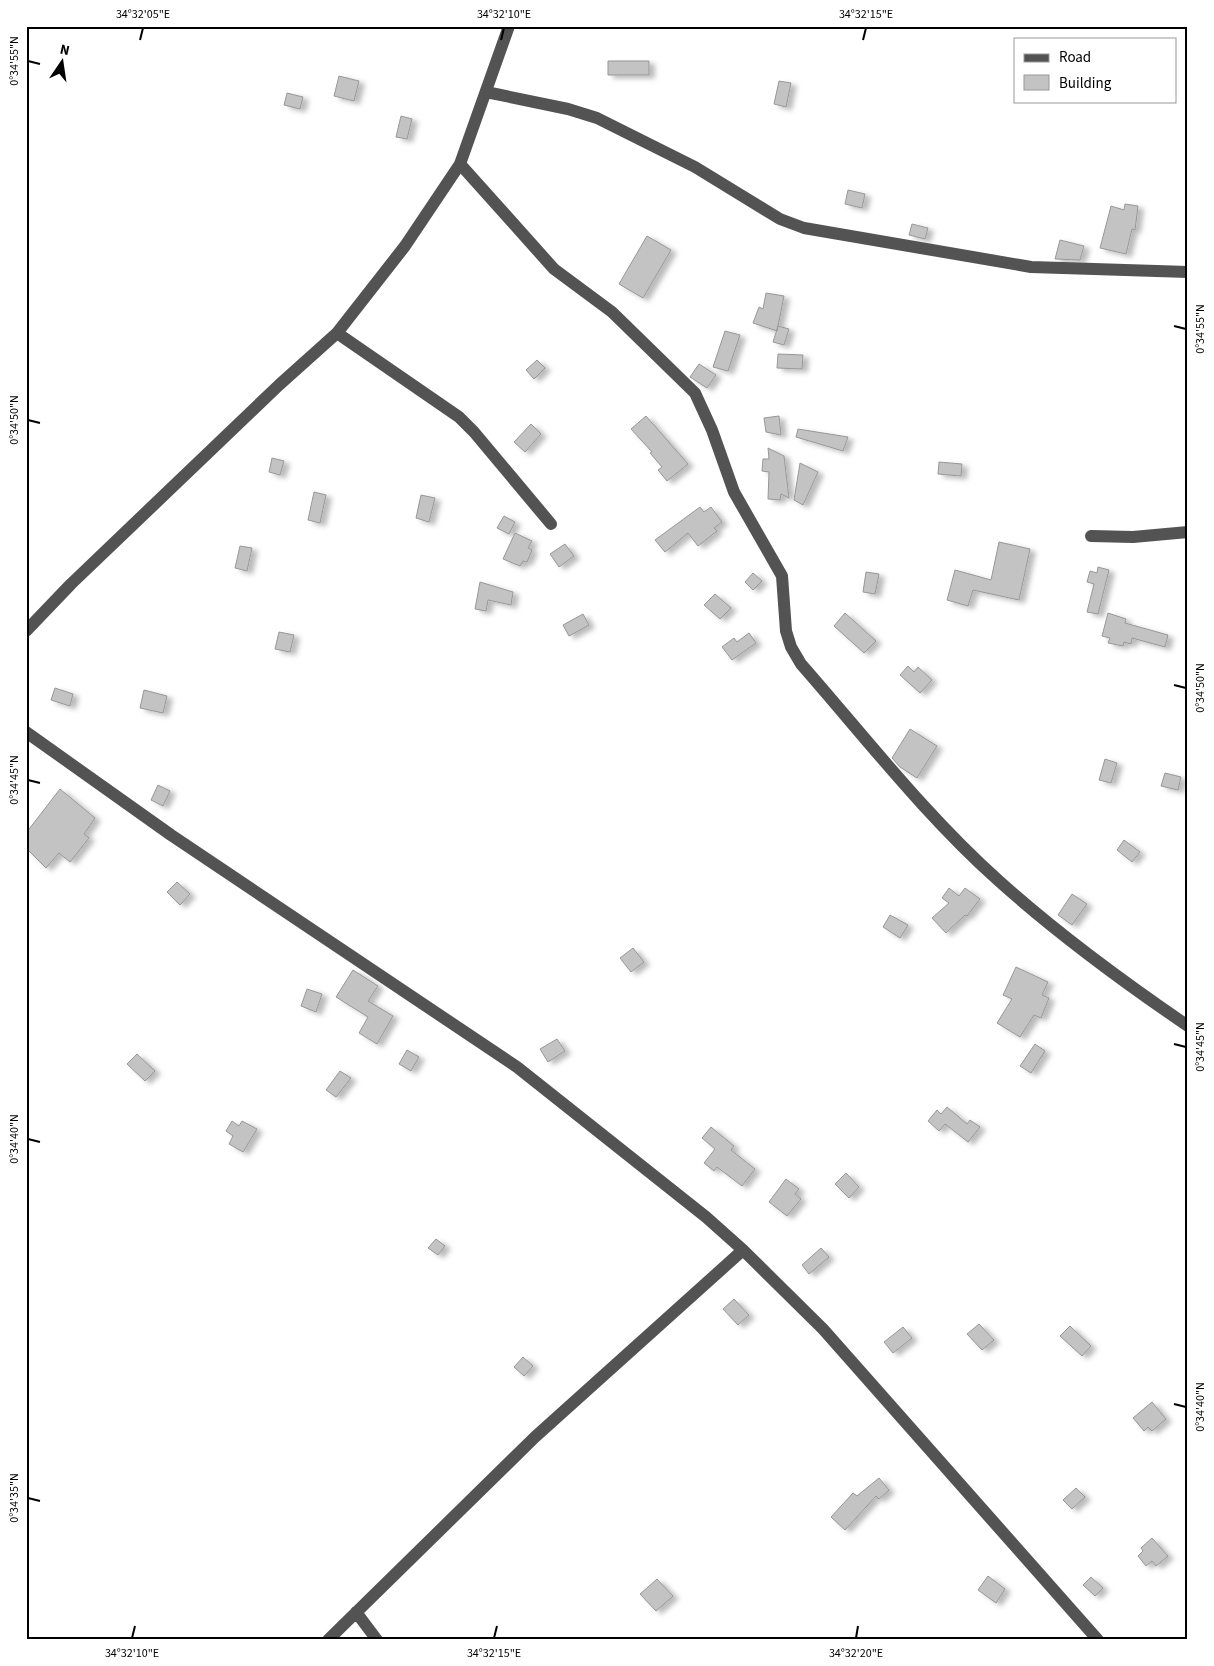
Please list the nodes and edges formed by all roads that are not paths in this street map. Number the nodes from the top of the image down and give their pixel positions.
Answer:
1 (509, 26) edge
2 (486, 92) junction
3 (460, 164) junction
4 (1188, 272) edge
5 (338, 333) junction
6 (551, 524) dead end
7 (1188, 532) edge
8 (1091, 536) dead end
9 (26, 631) edge
10 (26, 732) edge
11 (1188, 1026) edge
12 (743, 1250) junction
13 (356, 1612) junction
14 (328, 1640) edge
15 (377, 1640) edge
16 (1098, 1640) edge

1 - 2 street
2 - 3 street
2 - 4 street
3 - 5 street
3 - 11 street
5 - 6 street
5 - 9 street
7 - 8 street
10 - 12 street
12 - 13 street
12 - 16 street
13 - 14 street
13 - 15 street

